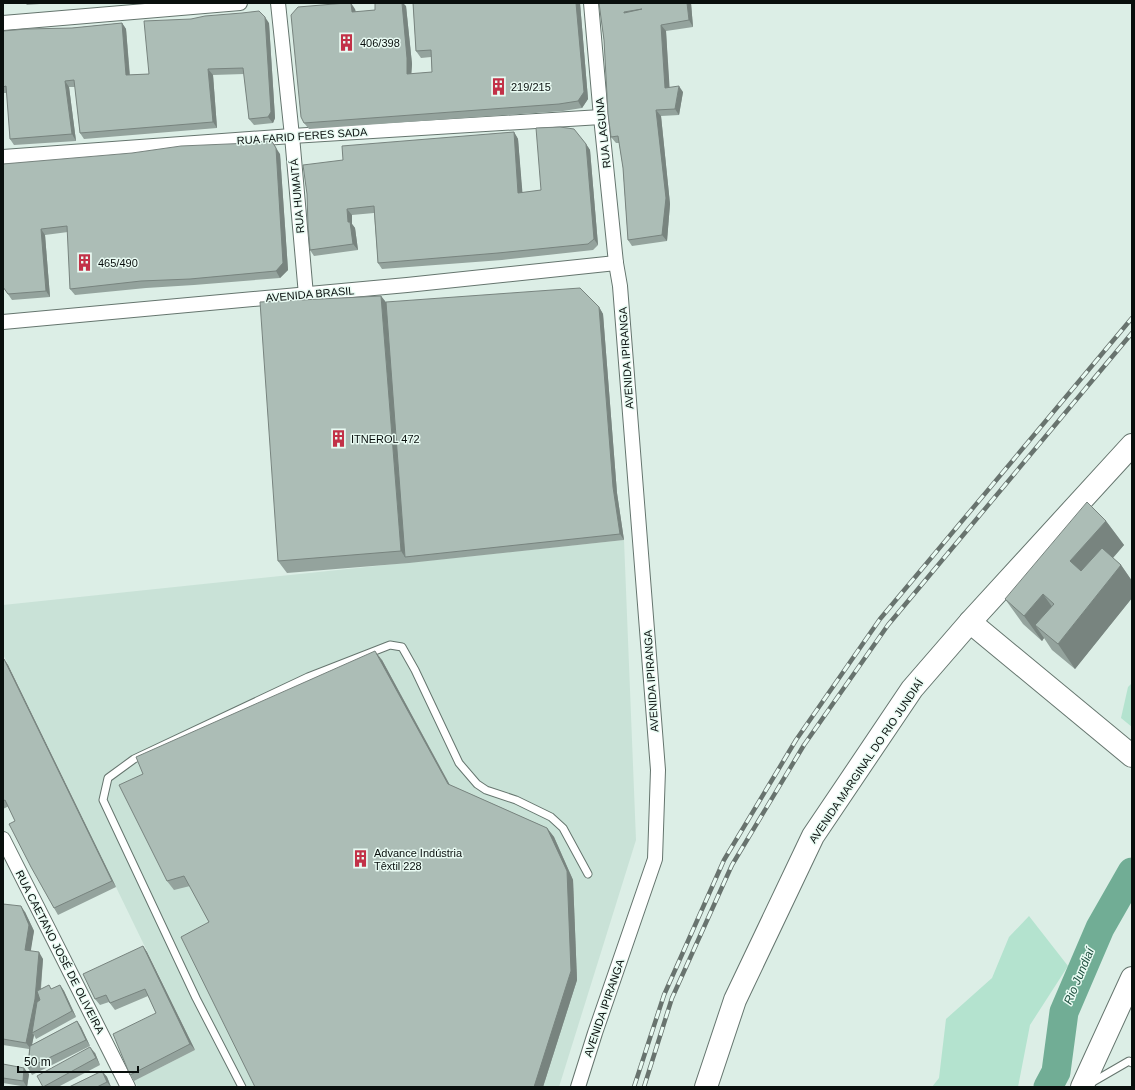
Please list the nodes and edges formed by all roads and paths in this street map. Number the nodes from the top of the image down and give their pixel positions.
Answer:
1 (240, 3) edge
2 (278, 3) edge
3 (591, 3) edge
4 (3, 23) edge
5 (601, 118) junction
6 (292, 136) junction
7 (3, 157) edge
8 (616, 263) junction
9 (306, 294) junction
10 (3, 322) edge
11 (1132, 445) edge
12 (970, 622) junction
13 (1132, 756) edge
14 (3, 839) edge
15 (588, 874) dead end
16 (1132, 978) edge
17 (1131, 1059) edge
18 (128, 1087) edge
19 (242, 1087) edge
20 (578, 1087) edge
21 (706, 1087) edge
22 (1083, 1087) edge

1 - 4 street
2 - 6 street, RUA HUMAITÁ
3 - 5 street, RUA LAGUNA
5 - 6 street, RUA FARID FERES SADA
5 - 8 street, RUA LAGUNA
6 - 7 street, RUA FARID FERES SADA
6 - 9 street, RUA HUMAITÁ
8 - 9 street, AVENIDA BRASIL
8 - 20 street, AVENIDA IPIRANGA
9 - 10 street, AVENIDA BRASIL
11 - 12 main road, AVENIDA MARGINAL DO RIO JUNDIAÍ
12 - 13 main road
12 - 21 main road, AVENIDA MARGINAL DO RIO JUNDIAÍ
14 - 18 street, RUA CAETANO JOSÉ DE OLIVEIRA
15 - 19 lane
16 - 22 main road
17 - 22 lane

